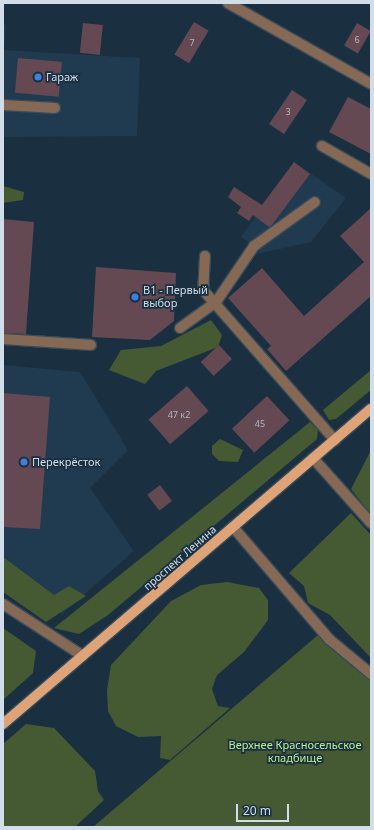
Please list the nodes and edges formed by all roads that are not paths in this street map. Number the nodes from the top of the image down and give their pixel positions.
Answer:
1 (228, 3) edge
2 (371, 84) edge
3 (3, 106) edge
4 (55, 108) dead end
5 (322, 146) dead end
6 (371, 174) edge
7 (315, 202) dead end
8 (205, 256) dead end
9 (216, 302) junction
10 (180, 328) dead end
11 (3, 339) edge
12 (91, 345) dead end
13 (371, 409) edge
14 (335, 440) junction
15 (314, 458) junction
16 (371, 523) edge
17 (233, 527) junction
18 (3, 604) edge
19 (83, 656) junction
20 (371, 674) edge
21 (3, 724) edge

1 - 2 street
3 - 4 street
5 - 6 street
7 - 9 street
8 - 9 street
9 - 10 street
9 - 14 street
11 - 12 street
13 - 14 main road, проспект Ленина
14 - 15 main road, проспект Ленина
15 - 16 street
15 - 17 main road, проспект Ленина
17 - 19 main road, проспект Ленина
17 - 20 street
18 - 19 street
19 - 21 main road, проспект Ленина

